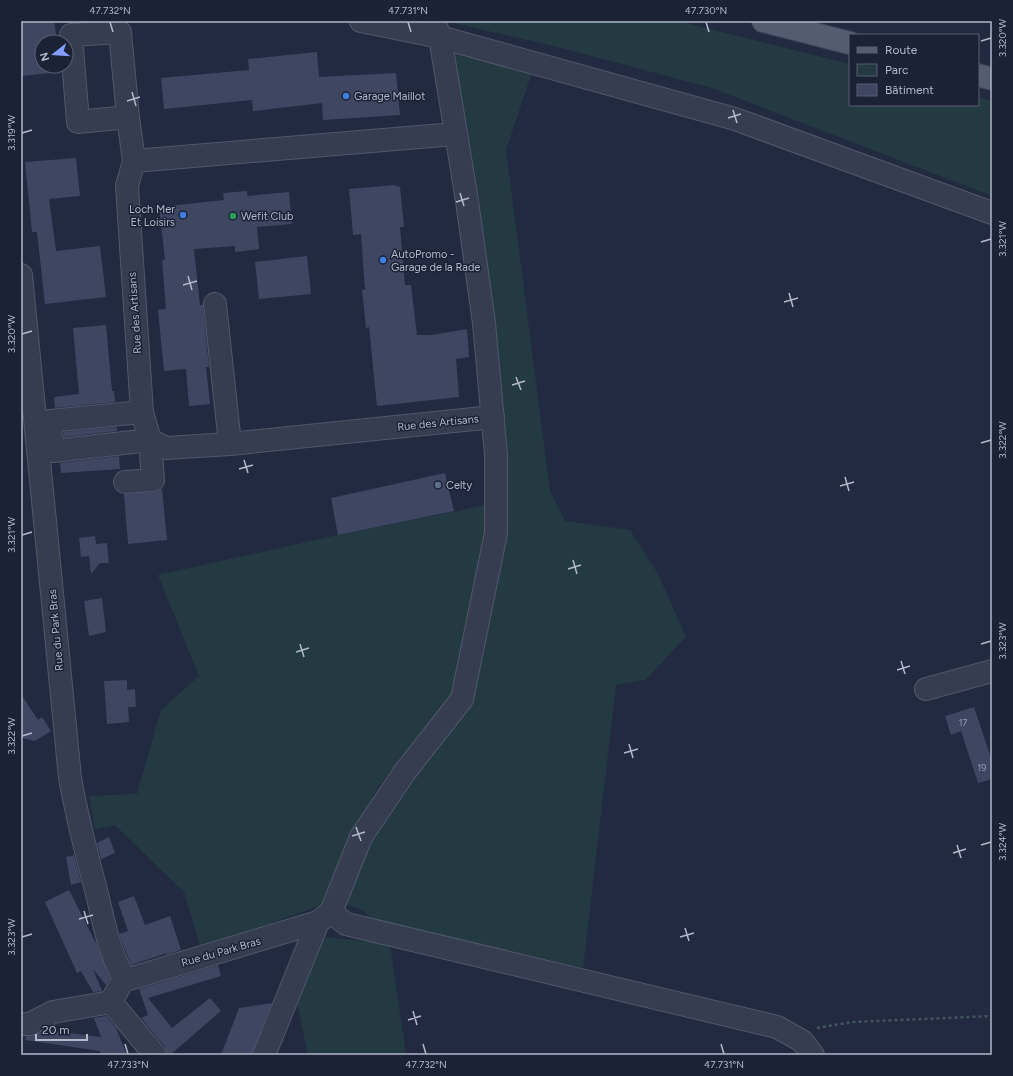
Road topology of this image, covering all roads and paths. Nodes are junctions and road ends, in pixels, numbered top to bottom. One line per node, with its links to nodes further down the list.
1 (361, 21): 3 (street)
2 (763, 21): 4 (main road)
3 (438, 26): 8 (street); 10 (street)
4 (849, 43)
5 (979, 75): 6 (main road)
6 (992, 79)
7 (128, 117): 9 (street)
8 (455, 134): 9 (street); 14 (street)
9 (134, 161): 13 (street, Rue des Artisans)
10 (992, 213)
11 (21, 275): 21 (street, Rue du Park Bras)
12 (216, 304): 16 (street)
13 (142, 412): 15 (street, Rue des Artisans); 15 (street)
14 (493, 417): 16 (street, Rue des Artisans); 20 (street)
15 (150, 440): 16 (street, Rue des Artisans); 17 (street)
16 (230, 444)
17 (125, 482)
18 (992, 671): 19 (street)
19 (926, 689)
20 (324, 917): 21 (street, Rue du Park Bras); 25 (street); 27 (street)
21 (124, 978): 22 (street)
22 (111, 1002): 24 (street); 26 (street)
23 (992, 1016): 25 (path)
24 (21, 1024)
25 (808, 1048)
26 (155, 1055)
27 (264, 1055)

